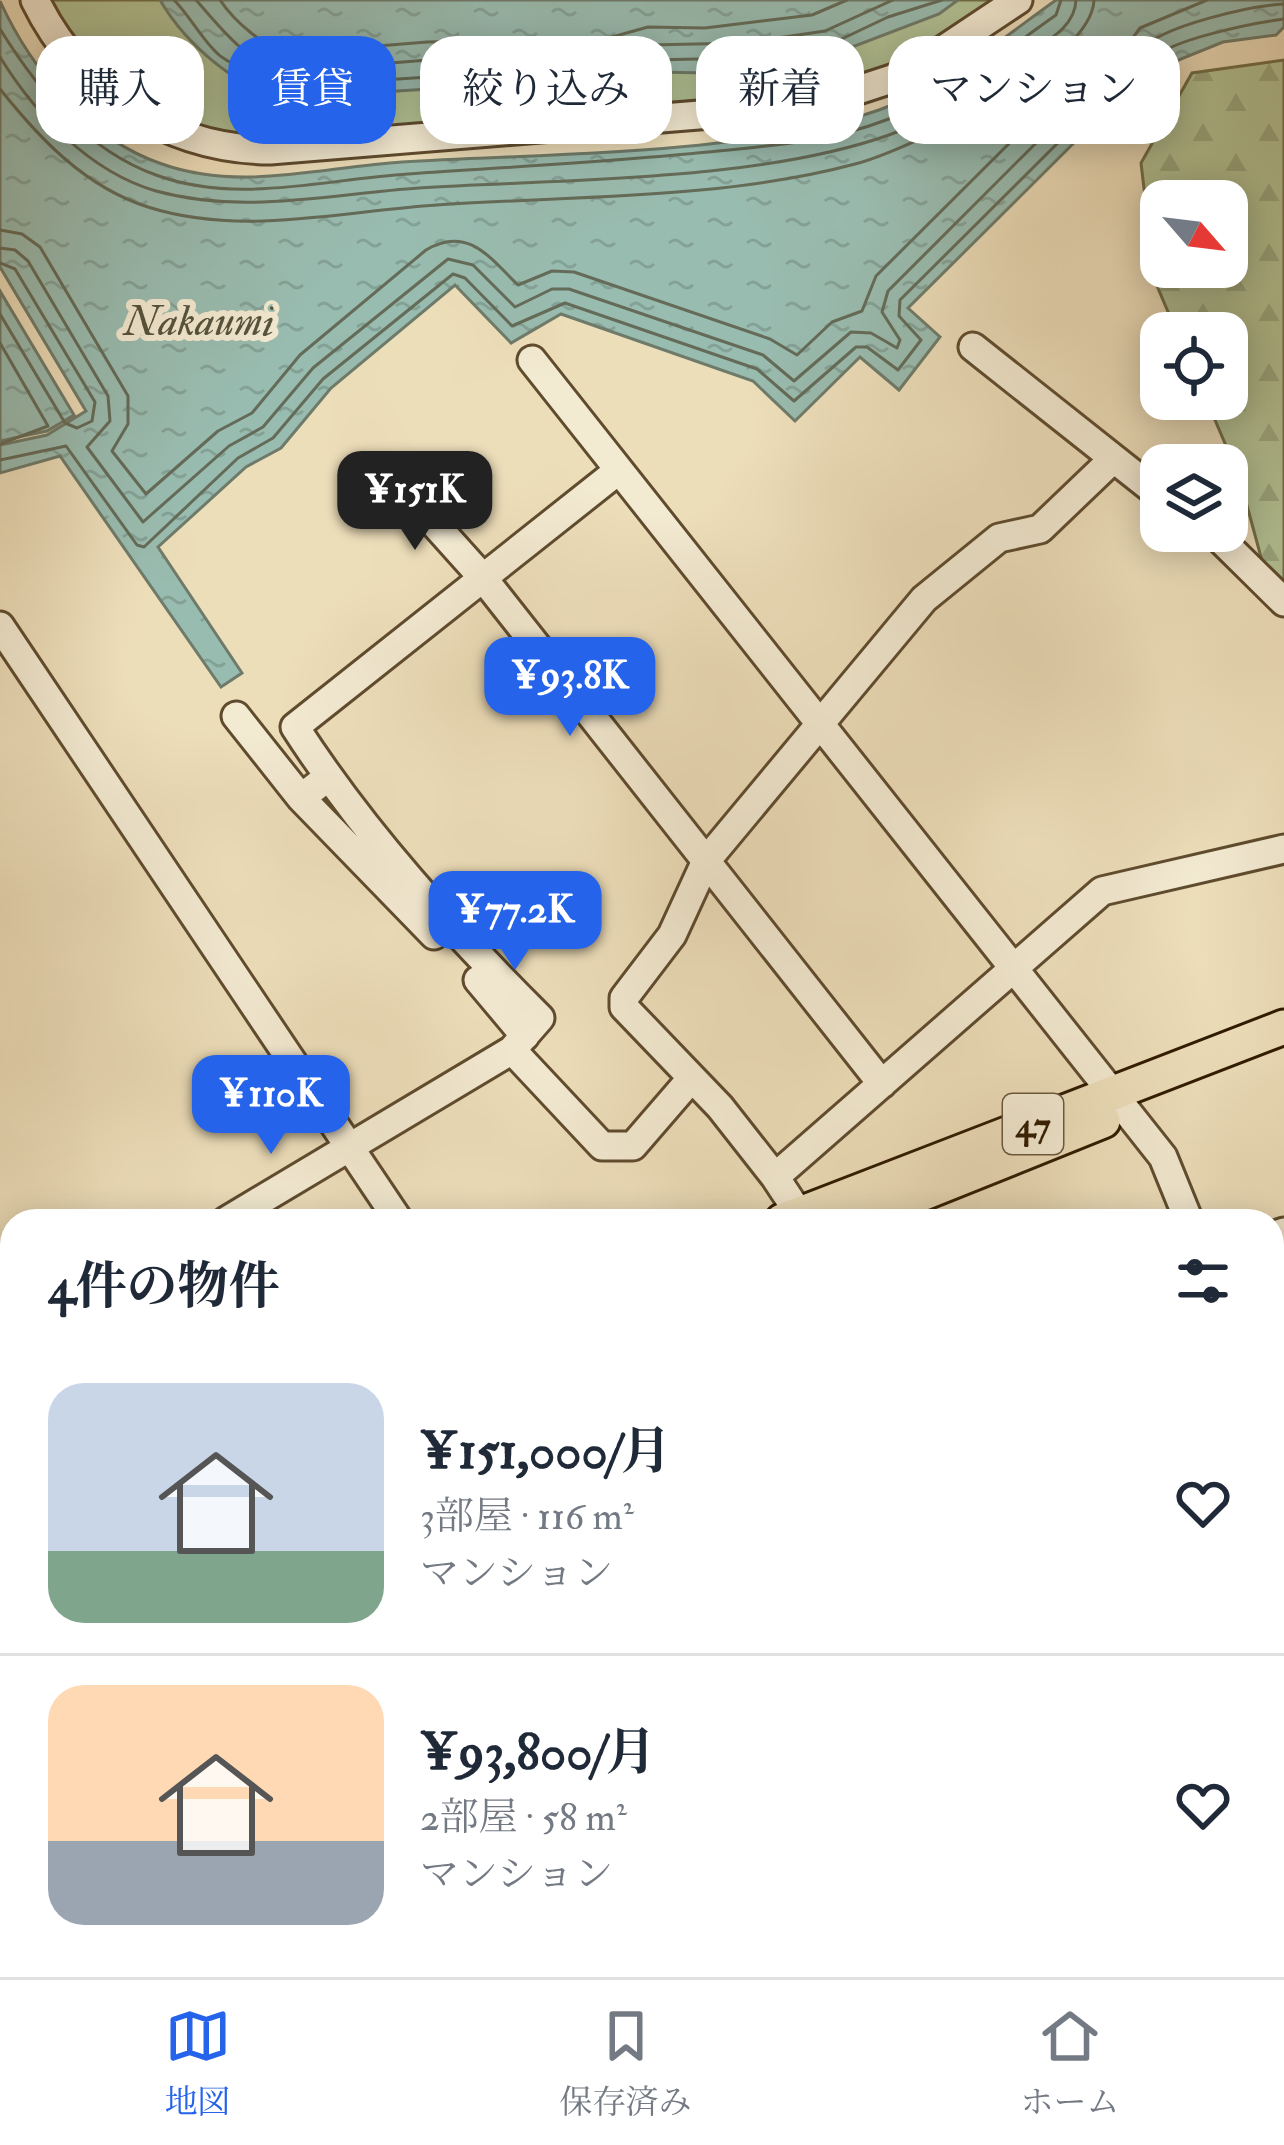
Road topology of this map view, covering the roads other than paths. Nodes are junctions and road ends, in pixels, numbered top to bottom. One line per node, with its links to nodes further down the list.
1 (35, 0): 2 (street)
2 (1018, 0)
3 (974, 347): 5 (street)
4 (532, 360): 6 (street)
5 (1111, 461): 8 (street); 14 (street)
6 (619, 470): 10 (street); 14 (street)
7 (396, 481): 10 (street)
8 (1140, 481)
9 (1233, 552): 11 (street)
10 (483, 578): 15 (street); 18 (street)
11 (1284, 602)
12 (0, 626): 27 (street)
13 (236, 716): 16 (street)
14 (823, 722): 18 (street); 20 (street)
15 (328, 777): 16 (street); 19 (street)
16 (301, 798): 19 (street)
17 (1284, 849): 20 (street)
18 (706, 861): 24 (street); 25 (street)
19 (440, 930): 22 (street)
20 (1015, 970): 25 (street); 26 (street)
21 (1284, 1027): 26 (main road, 47)
22 (518, 1043): 24 (street); 27 (street)
23 (1284, 1050): 26 (main road, 47)
24 (690, 1080): 28 (street)
25 (882, 1084): 28 (street)
26 (1119, 1104): 32 (main road, 47); 33 (main road, 47); 34 (street)
27 (349, 1148): 29 (street); 30 (street)
28 (776, 1177): 31 (street)
29 (246, 1209)
30 (391, 1209)
31 (792, 1209)
32 (822, 1209)
33 (881, 1209)
34 (1184, 1209)

